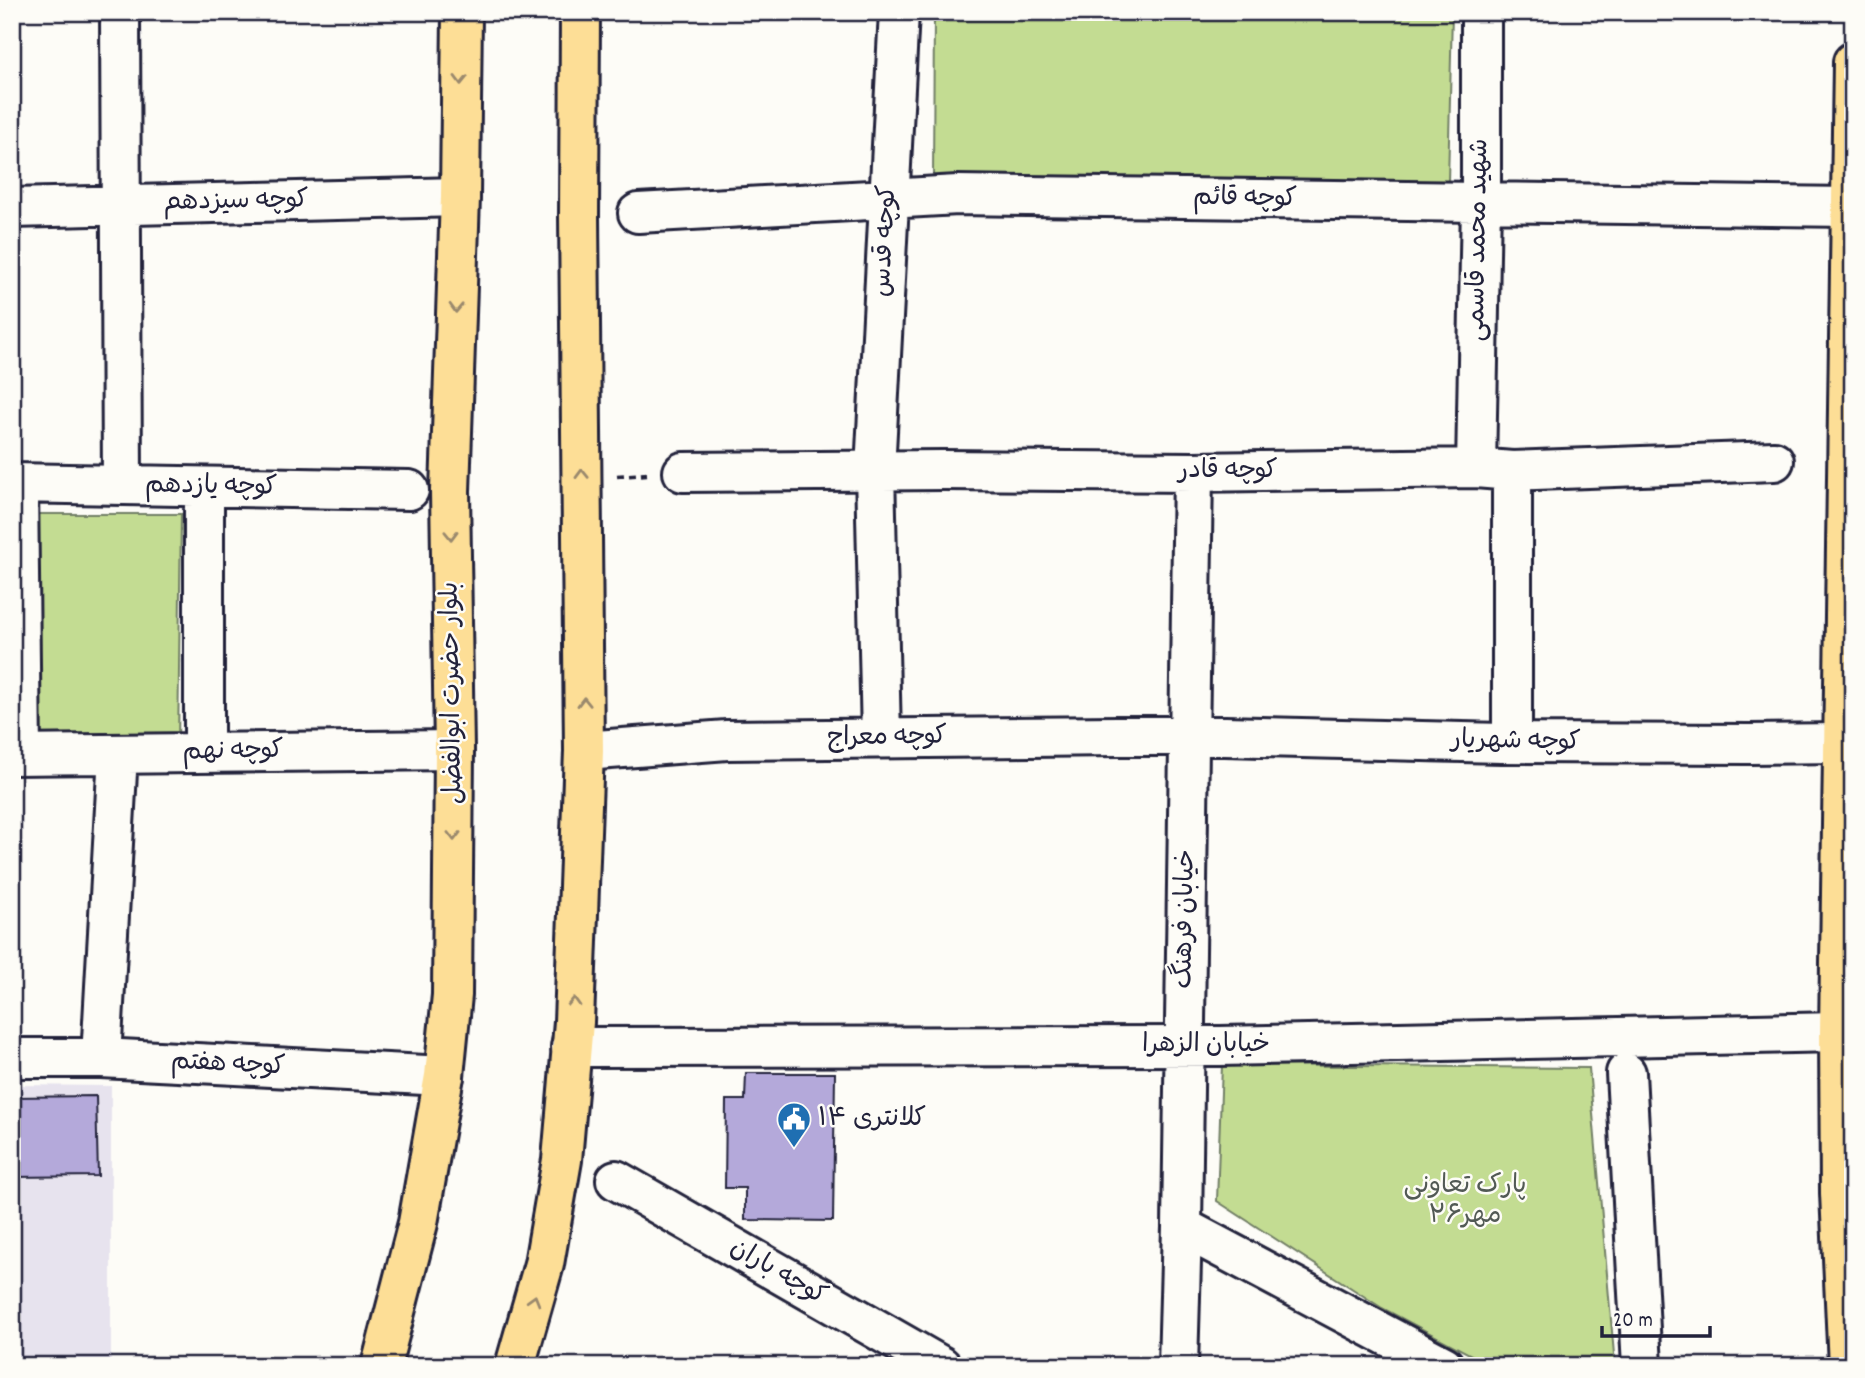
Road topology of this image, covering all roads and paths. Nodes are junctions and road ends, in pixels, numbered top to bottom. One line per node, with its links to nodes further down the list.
1 (120, 12): 10 (street)
2 (462, 12): 7 (main road, بلوار حضرت ابوالفضل, one-way to 7)
3 (580, 12): 19 (main road, one-way to 3)
4 (898, 12): 8 (street, کوچه قدس)
5 (1481, 12): 9 (street, شهید محمد قاسمی)
6 (1853, 62): 11 (main road)
7 (460, 197): 10 (street, کوچه سیزدهم); 28 (main road, بلوار حضرت ابوالفضل, one-way to 28)
8 (888, 199): 9 (street, کوچه قائم); 13 (street, کوچه قائم); 15 (street, کوچه قدس)
9 (1481, 202): 11 (street, کوچه قائم); 16 (street, شهید محمد قاسمی)
10 (121, 205): 12 (street, کوچه سیزدهم); 21 (street)
11 (1852, 207): 27 (main road)
12 (12, 208)
13 (638, 213)
14 (1774, 461): 16 (street, کوچه قادر)
15 (875, 470): 17 (street, کوچه قادر); 18 (street, کوچه قادر); 25 (street, کوچه قدس)
16 (1494, 470): 18 (street, کوچه قادر); 26 (street, شهید محمد قاسمی)
17 (682, 472): 19 (path)
18 (1193, 472): 24 (street, خیابان فرهنگ)
19 (582, 478): 29 (main road, one-way to 19)
20 (15, 483): 21 (street, کوچه یازدهم); 32 (street)
21 (122, 485): 22 (street, کوچه یازدهم)
22 (204, 487): 23 (street, کوچه یازدهم); 30 (street)
23 (410, 490)
24 (1189, 736): 25 (street, کوچه معراج); 26 (street, کوچه شهریار); 34 (street, خیابان فرهنگ)
25 (881, 738): 29 (street, کوچه معراج)
26 (1512, 743): 27 (street, کوچه شهریار)
27 (1843, 743): 33 (main road)
28 (454, 750): 30 (street, کوچه نهم); 39 (main road, بلوار حضرت ابوالفضل, one-way to 39)
29 (584, 751): 35 (main road, one-way to 29)
30 (204, 752): 31 (street, کوچه نهم)
31 (118, 754): 32 (street, کوچه نهم); 37 (street)
32 (17, 755)
33 (1846, 1032): 34 (street, خیابان الزهرا); 48 (main road)
34 (1184, 1046): 35 (street, خیابان الزهرا); 41 (street, خیابان فرهنگ)
35 (571, 1047): 43 (main road, one-way to 35)
36 (12, 1058): 37 (street, کوچه هفتم)
37 (101, 1058): 39 (street, کوچه هفتم)
38 (1626, 1073): 47 (street)
39 (444, 1076): 42 (main road, بلوار حضرت ابوالفضل)
40 (616, 1180): 44 (street, کوچه باران)
41 (1182, 1227): 45 (street, خیابان فرهنگ); 46 (street)
42 (381, 1366)
43 (515, 1366)
44 (940, 1366)
45 (1178, 1366)
46 (1444, 1366)
47 (1642, 1366)
48 (1848, 1366)

